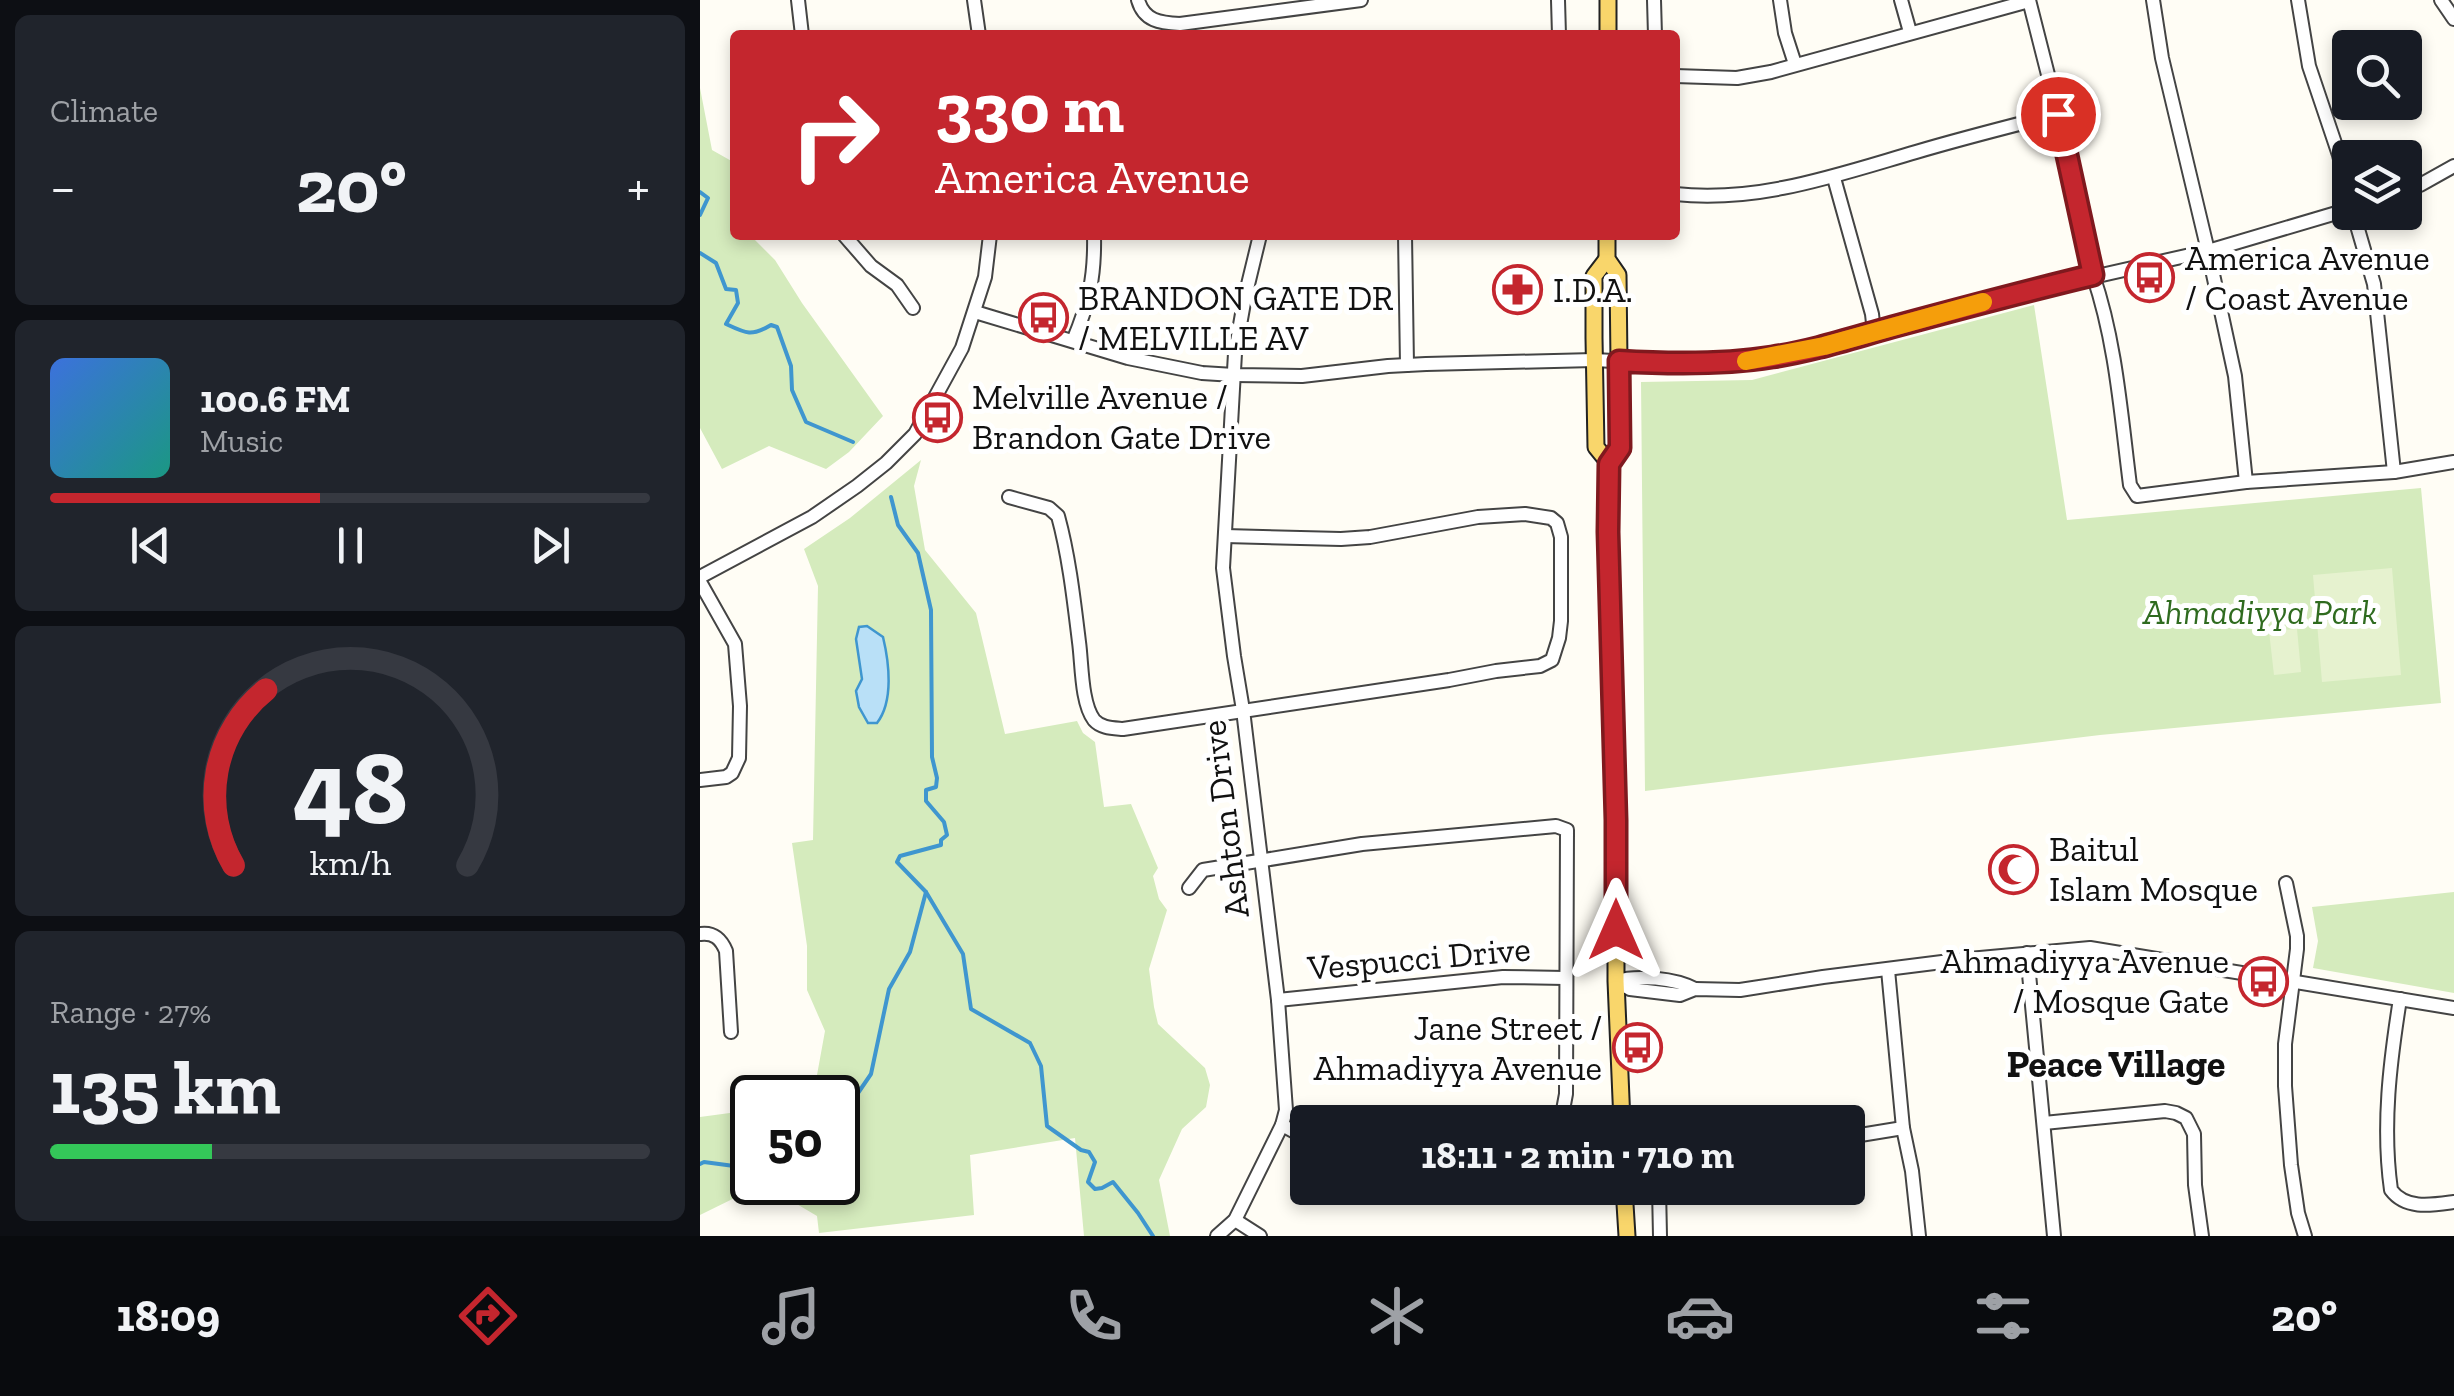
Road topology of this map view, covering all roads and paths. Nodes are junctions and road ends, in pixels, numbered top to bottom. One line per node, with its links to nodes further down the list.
1 (798, 0): 15 (street)
2 (974, 0): 16 (street)
3 (1138, 0): 4 (street)
4 (1361, 0)
5 (1558, 0): 17 (street)
6 (1608, 0): 18 (main road)
7 (1654, 0): 19 (street)
8 (1780, 0): 21 (street)
9 (1901, 0): 20 (street)
10 (2029, 0): 20 (street); 23 (street)
11 (2153, 0): 37 (street)
12 (2298, 0): 24 (street)
13 (2441, 0): 14 (street)
14 (2454, 19)
15 (801, 30)
16 (978, 30)
17 (1558, 30)
18 (1608, 30)
19 (1655, 30)
20 (1910, 32): 21 (street)
21 (1795, 64): 22 (street)
22 (1680, 76)
23 (2058, 114): 26 (street); 39 (street)
24 (2333, 140)
25 (2454, 166): 27 (street)
26 (1834, 178): 28 (street); 42 (street)
27 (2422, 184)
28 (1680, 195)
29 (2332, 216): 37 (street)
30 (2358, 230): 50 (street)
31 (848, 240): 40 (street)
32 (989, 240): 41 (street)
33 (1094, 240): 43 (street)
34 (1259, 240): 47 (street, Ashton Drive)
35 (1405, 240): 46 (street)
36 (1606, 240): 38 (main road)
37 (2208, 250): 39 (street); 51 (street)
38 (1607, 259): 44 (main road); 45 (main road)
39 (2093, 275): 42 (street); 51 (street)
40 (913, 308)
41 (975, 312): 43 (street); 54 (street)
42 (1874, 332): 45 (street)
43 (1073, 341): 47 (street)
44 (1594, 360): 45 (street); 46 (street); 49 (main road)
45 (1619, 361): 49 (main road)
46 (1407, 366): 47 (street)
47 (1234, 375): 53 (street, Ashton Drive)
48 (2454, 462): 50 (street)
49 (1609, 464): 64 (main road)
50 (2394, 472): 51 (street)
51 (2246, 482)
52 (1009, 498): 55 (street)
53 (1225, 536): 55 (street, Ashton Drive); 55 (street)
54 (700, 580): 56 (street)
55 (1243, 710): 57 (street, Ashton Drive)
56 (700, 780)
57 (1260, 861): 59 (street); 63 (street); 67 (street, Ashton Drive)
58 (2286, 883): 65 (street)
59 (1189, 888)
60 (700, 934): 69 (street)
61 (2027, 953): 62 (street); 65 (street); 72 (street)
62 (1888, 970): 64 (street); 74 (street)
63 (1566, 978): 67 (street, Vespucci Drive); 70 (street)
64 (1616, 981): 71 (main road)
65 (2293, 981): 66 (street); 88 (street)
66 (2400, 999): 68 (street); 77 (street)
67 (1278, 1000): 73 (street, Ashton Drive)
68 (2454, 1008)
69 (731, 1032)
70 (1564, 1105)
71 (1621, 1105)
72 (2044, 1123): 86 (street); 87 (street)
73 (1282, 1124): 75 (street); 80 (street, Ashton Drive)
74 (1904, 1128): 76 (street); 85 (street)
75 (1290, 1129)
76 (1865, 1134)
77 (2454, 1202)
78 (1625, 1205): 83 (main road)
79 (1659, 1205): 84 (street)
80 (1235, 1220): 81 (street, Ashton Drive); 82 (street)
81 (1216, 1236)
82 (1260, 1236)
83 (1626, 1236)
84 (1660, 1236)
85 (1918, 1236)
86 (2054, 1236)
87 (2202, 1236)
88 (2305, 1236)

